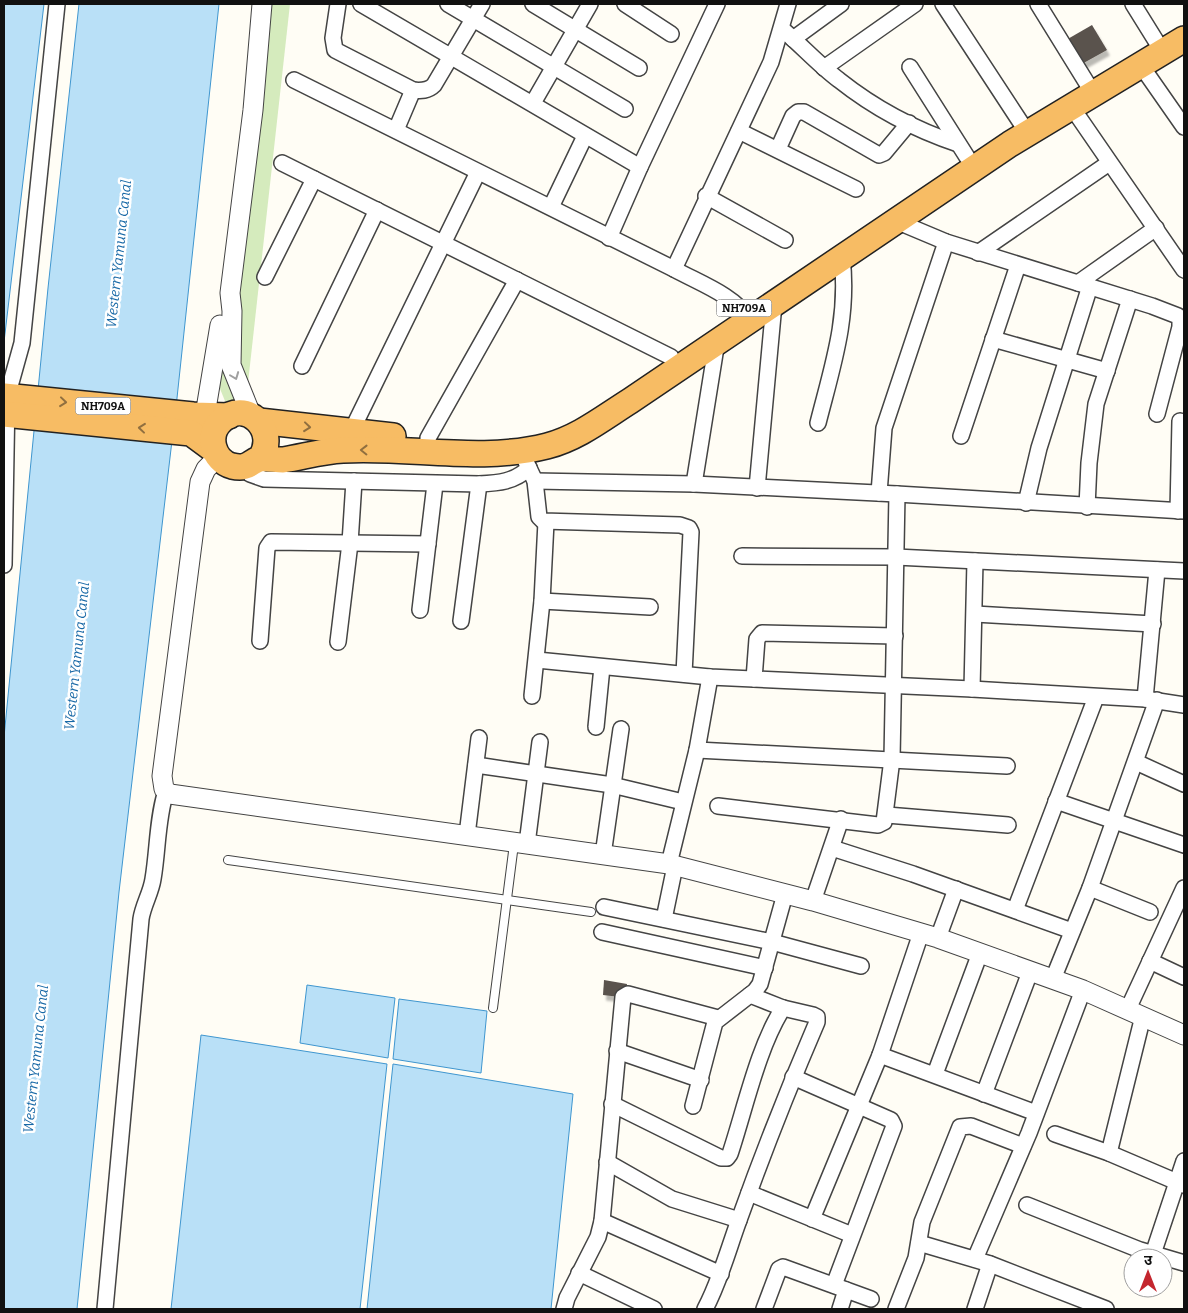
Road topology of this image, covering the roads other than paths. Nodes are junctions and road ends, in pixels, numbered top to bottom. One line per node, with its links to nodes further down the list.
1 (58, 4): 77 (street)
2 (262, 4): 67 (street)
3 (338, 4): 32 (street)
4 (361, 4): 24 (street)
5 (448, 4): 17 (street)
6 (482, 4): 17 (street)
7 (533, 4): 19 (street)
8 (590, 4): 19 (street)
9 (625, 4): 20 (street)
10 (717, 4): 46 (street)
11 (788, 4): 21 (street)
12 (841, 4): 21 (street)
13 (915, 4): 29 (street)
14 (943, 4): 36 (street)
15 (1038, 4): 31 (street)
16 (1133, 4): 23 (street)
17 (473, 18): 24 (street); 26 (street)
18 (1184, 24): 23 (highway, NH709A)
19 (576, 28): 26 (street); 28 (street)
20 (671, 34)
21 (787, 34): 29 (street); 40 (street)
22 (1184, 39): 25 (highway, NH709A)
23 (1156, 41): 31 (highway, NH709A)
24 (452, 56): 32 (street); 33 (street)
25 (1140, 64): 31 (highway, NH709A); 38 (street)
26 (555, 66): 33 (street); 35 (street)
27 (910, 67): 43 (street)
28 (639, 68)
29 (824, 68): 37 (street)
30 (294, 80): 39 (street)
31 (1090, 87): 34 (highway, NH709A); 36 (highway, NH709A)
32 (413, 90): 39 (street)
33 (533, 103): 41 (street)
34 (1070, 106): 45 (street); 53 (highway, NH709A)
35 (625, 109)
36 (1021, 123): 43 (highway, NH709A)
37 (909, 124): 42 (street); 43 (street)
38 (1184, 127)
39 (396, 130): 47 (street)
40 (739, 131): 42 (street); 50 (street)
41 (585, 136): 46 (street); 51 (street)
42 (778, 149): 49 (street)
43 (962, 151): 70 (highway, NH709A)
44 (282, 163): 48 (street)
45 (1109, 163): 54 (street); 59 (street)
46 (640, 166): 55 (street)
47 (478, 172): 51 (street); 57 (street)
48 (314, 179): 52 (street); 64 (street)
49 (856, 189)
50 (706, 196): 56 (street); 62 (street)
51 (551, 207): 55 (street)
52 (378, 210): 57 (street); 75 (street)
53 (896, 221): 58 (street); 60 (highway, NH709A)
54 (1156, 228): 63 (street); 66 (street)
55 (609, 238): 62 (street)
56 (785, 240)
57 (444, 242): 65 (street); 82 (street)
58 (946, 242): 59 (street); 93 (street)
59 (978, 253): 61 (street)
60 (842, 257): 69 (highway, NH709A); 81 (street)
61 (1018, 265): 66 (street); 71 (street)
62 (674, 269): 70 (street)
63 (1184, 270)
64 (265, 278)
65 (517, 280): 73 (street); 84 (street)
66 (1084, 285): 68 (street); 74 (street)
67 (230, 293): 79 (street, one-way to 79); 79 (street)
68 (1130, 299): 76 (street); 78 (street)
69 (774, 304): 70 (highway, NH709A); 92 (street)
70 (746, 314): 72 (highway, NH709A); 73 (highway, NH709A)
71 (993, 339): 74 (street); 83 (street)
72 (717, 341): 87 (highway, NH709A); 91 (street)
73 (671, 357): 84 (highway, NH709A)
74 (1068, 360): 76 (street); 95 (street)
75 (302, 366)
76 (1106, 371): 96 (street)
77 (8, 405): 79 (highway, NH709A); 104 (street)
78 (1157, 414)
79 (222, 419): 82 (highway, NH709A, one-way to 82); 85 (highway, NH709A); 85 (highway); 86 (highway)
80 (1180, 421): 97 (street)
81 (818, 423)
82 (351, 432): 84 (highway, NH709A)
83 (961, 436)
84 (428, 438)
85 (216, 453): 86 (highway, NH709A); 139 (street)
86 (253, 463): 87 (highway, NH709A, one-way to 86); 88 (street)
87 (528, 466): 90 (street); 91 (street); 98 (street)
88 (354, 481): 89 (street); 99 (street)
89 (435, 484): 90 (street); 100 (street)
90 (479, 484): 111 (street)
91 (694, 484): 92 (street)
92 (757, 488): 93 (street)
93 (879, 493): 94 (street)
94 (897, 494): 95 (street); 102 (street)
95 (1026, 503): 96 (street)
96 (1087, 506): 97 (street)
97 (1181, 511)
98 (546, 522): 107 (street); 118 (street)
99 (350, 543): 100 (street); 114 (street); 115 (street)
100 (428, 544): 109 (street)
101 (742, 556): 102 (street)
102 (896, 557): 103 (street); 113 (street)
103 (975, 561): 105 (street); 110 (street)
104 (4, 564)
105 (1157, 570): 106 (street); 112 (street)
106 (1184, 571)
107 (542, 602): 108 (street); 116 (street)
108 (650, 607)
109 (420, 610)
110 (975, 614): 112 (street); 122 (street)
111 (461, 620)
112 (1153, 624): 125 (street)
113 (895, 636): 120 (street); 121 (street)
114 (260, 641)
115 (338, 642)
116 (537, 660): 117 (street); 123 (street)
117 (602, 667): 118 (street); 127 (street)
118 (684, 674): 119 (street)
119 (710, 677): 120 (street); 131 (street)
120 (754, 679): 121 (street)
121 (894, 685): 122 (street); 132 (street)
122 (972, 689): 124 (street)
123 (532, 696)
124 (1096, 697): 125 (street); 140 (street)
125 (1151, 700): 126 (street); 133 (street)
126 (1184, 705)
127 (596, 727)
128 (622, 729): 138 (street)
129 (479, 738): 134 (street)
130 (540, 742): 136 (street)
131 (697, 750): 132 (street); 141 (street)
132 (892, 758): 135 (street); 143 (street)
133 (1136, 762): 137 (street); 145 (street)
134 (476, 765): 136 (street); 147 (street)
135 (1007, 766)
136 (535, 774): 138 (street); 148 (street)
137 (1184, 784)
138 (612, 785): 141 (street); 151 (street)
139 (166, 791): 147 (street); 213 (street)
140 (1056, 801): 145 (street); 161 (street)
141 (683, 802): 153 (street)
142 (718, 806): 144 (street)
143 (887, 815): 144 (street); 146 (street)
144 (841, 819): 150 (street)
145 (1115, 820): 149 (street); 154 (street)
146 (1008, 825)
147 (467, 835): 148 (street)
148 (521, 843): 151 (street); 158 (lane)
149 (1184, 846)
150 (832, 848): 156 (street); 159 (street)
151 (603, 855): 153 (street)
152 (228, 860): 158 (lane)
153 (672, 865): 157 (street); 163 (street)
154 (1090, 888): 162 (street); 164 (street)
155 (1184, 888): 169 (street)
156 (956, 889): 161 (street); 166 (street)
157 (786, 894): 159 (street); 167 (street)
158 (507, 900): 160 (lane); 177 (lane)
159 (813, 901): 166 (street)
160 (597, 909): 163 (street)
161 (1015, 910): 164 (street)
162 (1150, 912)
163 (664, 919): 167 (street)
164 (1072, 931): 174 (street)
165 (602, 932): 171 (street)
166 (929, 935): 168 (street); 183 (street)
167 (772, 942): 170 (street); 171 (street)
168 (980, 953): 172 (street); 184 (street)
169 (1150, 961): 173 (street); 179 (street)
170 (861, 966)
171 (765, 968): 176 (street)
172 (1030, 972): 174 (street); 187 (street)
173 (1184, 977)
174 (1053, 979): 175 (street)
175 (1083, 990): 179 (street); 191 (street)
176 (750, 995): 178 (street); 180 (street)
177 (493, 1008)
178 (783, 1008): 185 (street); 188 (street)
179 (1136, 1013): 181 (street); 194 (street)
180 (718, 1018): 182 (street); 186 (street)
181 (1184, 1035)
182 (617, 1051): 186 (street); 188 (street)
183 (880, 1055): 184 (street); 189 (street)
184 (935, 1074): 187 (street)
185 (793, 1077): 189 (street); 198 (street)
186 (701, 1080): 190 (street)
187 (984, 1094): 191 (street)
188 (612, 1104): 195 (street)
189 (858, 1105): 200 (street); 203 (street)
190 (692, 1106)
191 (1036, 1113): 193 (street)
192 (1055, 1134): 194 (street)
193 (1023, 1146): 204 (street); 207 (street)
194 (1109, 1153): 197 (street)
195 (607, 1162): 201 (street); 202 (street)
196 (1184, 1162): 197 (street)
197 (1182, 1184): 206 (street)
198 (750, 1193): 200 (street); 201 (street)
199 (1027, 1205): 205 (street)
200 (812, 1219): 203 (street)
201 (739, 1220): 210 (street)
202 (602, 1221): 209 (street); 210 (street)
203 (852, 1236): 211 (street)
204 (919, 1243): 207 (street); 219 (street)
205 (1138, 1248)
206 (1155, 1248)
207 (975, 1259): 208 (street)
208 (990, 1264): 220 (street); 221 (street)
209 (579, 1273): 214 (street); 215 (street)
210 (721, 1274): 216 (street)
211 (840, 1288): 212 (street); 217 (street); 218 (street)
212 (871, 1299)
213 (105, 1309)
214 (564, 1309)
215 (654, 1309)
216 (706, 1309)
217 (764, 1309)
218 (840, 1309)
219 (896, 1309)
220 (975, 1309)
221 (1106, 1309)

